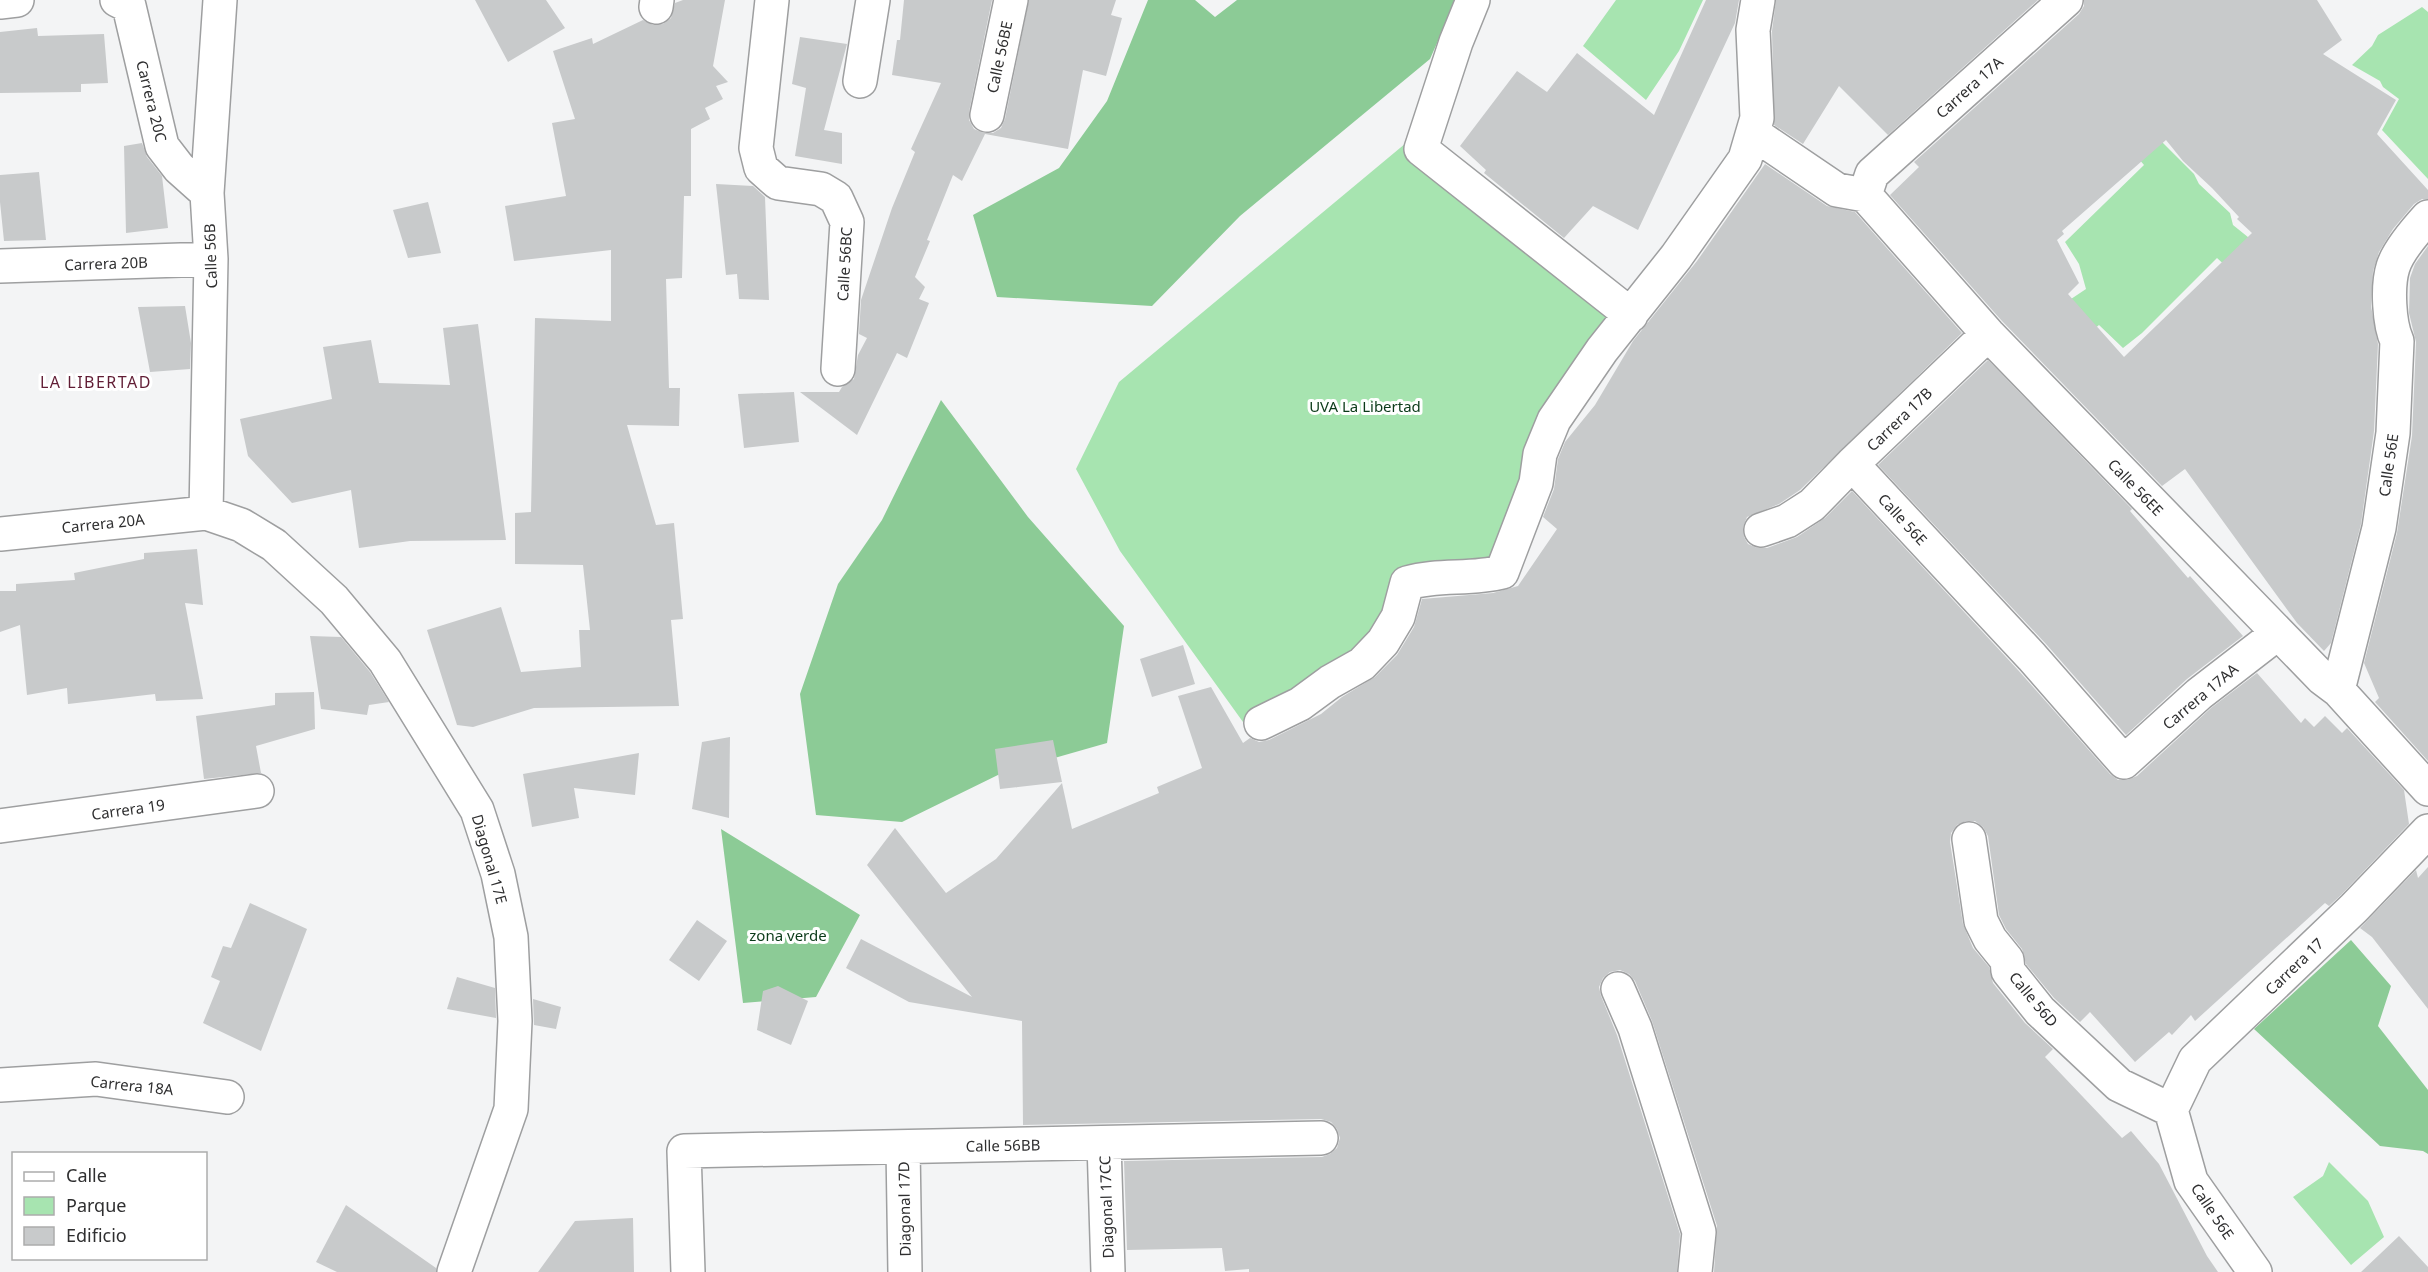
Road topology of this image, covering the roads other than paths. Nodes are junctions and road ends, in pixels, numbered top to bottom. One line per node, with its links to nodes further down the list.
1 (17, 0): 10 (street)
2 (117, 0): 15 (street, Carrera 20C)
3 (220, 0): 15 (street, Calle 56B)
4 (772, 0): 21 (street, Calle 56BC)
5 (873, 0): 11 (street)
6 (1011, 0): 12 (street, Calle 56BE)
7 (1473, 0): 19 (street)
8 (1758, 0): 13 (street)
9 (2066, 0): 14 (street, Carrera 17A)
10 (0, 2)
11 (860, 81)
12 (987, 115)
13 (1753, 133): 14 (street); 19 (street)
14 (1869, 185): 20 (street, Calle 56EE)
15 (207, 193): 17 (street, Calle 56B)
16 (2418, 229): 27 (street, Calle 56E)
17 (212, 259): 18 (street, Carrera 20B); 23 (street, Calle 56B)
18 (0, 266)
19 (1631, 315): 28 (street)
20 (1988, 334): 22 (street, Carrera 17B); 26 (street, Calle 56EE)
21 (838, 369)
22 (1852, 464): 24 (street, Carrera 17B); 29 (street, Calle 56E)
23 (206, 513): 25 (street, Carrera 20A); 42 (street, Diagonal 17E)
24 (1761, 530)
25 (0, 534)
26 (2278, 633): 27 (street, Calle 56EE); 29 (street, Carrera 17AA)
27 (2338, 690): 30 (street, Calle 56EE)
28 (1261, 723)
29 (2124, 762)
30 (2428, 789)
31 (257, 791): 32 (street, Carrera 19)
32 (0, 826)
33 (2428, 831): 38 (street, Carrera 17)
34 (1969, 839): 38 (street, Calle 56D)
35 (1618, 989): 46 (street)
36 (0, 1085): 37 (street, Carrera 18A)
37 (227, 1097)
38 (2171, 1110): 47 (street, Calle 56E)
39 (1321, 1138): 40 (street, Calle 56BB)
40 (1104, 1143): 41 (street, Calle 56BB); 45 (street, Diagonal 17CC)
41 (903, 1147): 43 (street, Calle 56BB); 44 (street, Diagonal 17D)
42 (454, 1272)
43 (688, 1272)
44 (905, 1272)
45 (1108, 1272)
46 (1695, 1272)
47 (2255, 1272)

